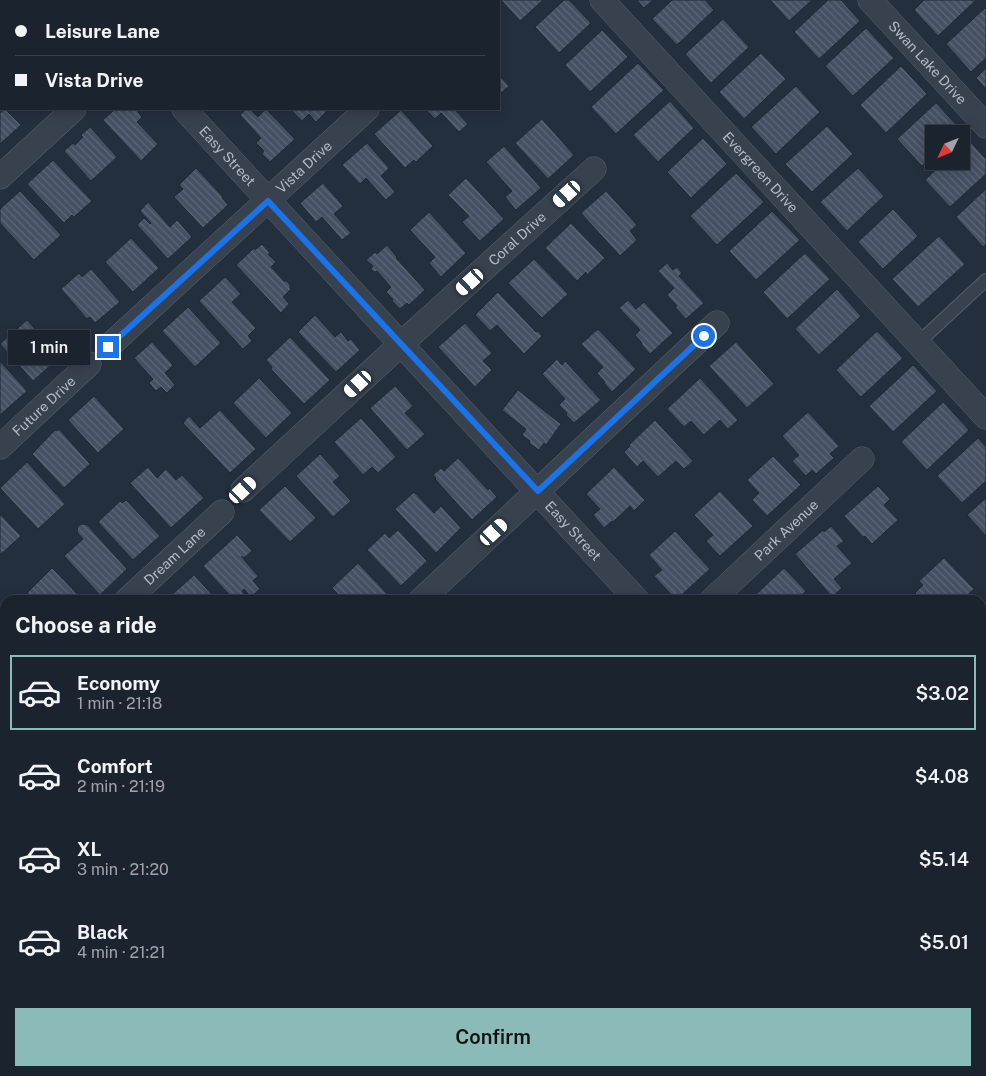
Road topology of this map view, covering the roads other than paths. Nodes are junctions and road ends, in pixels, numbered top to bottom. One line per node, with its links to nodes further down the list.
1 (602, 0): 12 (street, Evergreen Drive)
2 (870, 0): 6 (street, Swan Lake Drive)
3 (73, 110): 8 (street)
4 (185, 110): 9 (street, Easy Street)
5 (366, 110): 9 (street, Vista Drive)
6 (986, 126)
7 (594, 169): 13 (street, Coral Drive)
8 (0, 177)
9 (268, 201): 13 (street, Easy Street); 14 (street, Vista Drive)
10 (986, 280): 12 (lane)
11 (718, 323): 20 (street)
12 (918, 343): 16 (street, Evergreen Drive)
13 (401, 344): 19 (street, Coral Drive); 20 (street, Easy Street)
14 (108, 347)
15 (89, 364): 17 (street, Future Drive)
16 (986, 417)
17 (0, 447)
18 (862, 459): 25 (street, Park Avenue)
19 (243, 490)
20 (538, 491): 23 (street); 24 (street, Easy Street)
21 (222, 512): 22 (street, Dream Lane)
22 (132, 595)
23 (426, 595)
24 (632, 595)
25 (717, 595)

